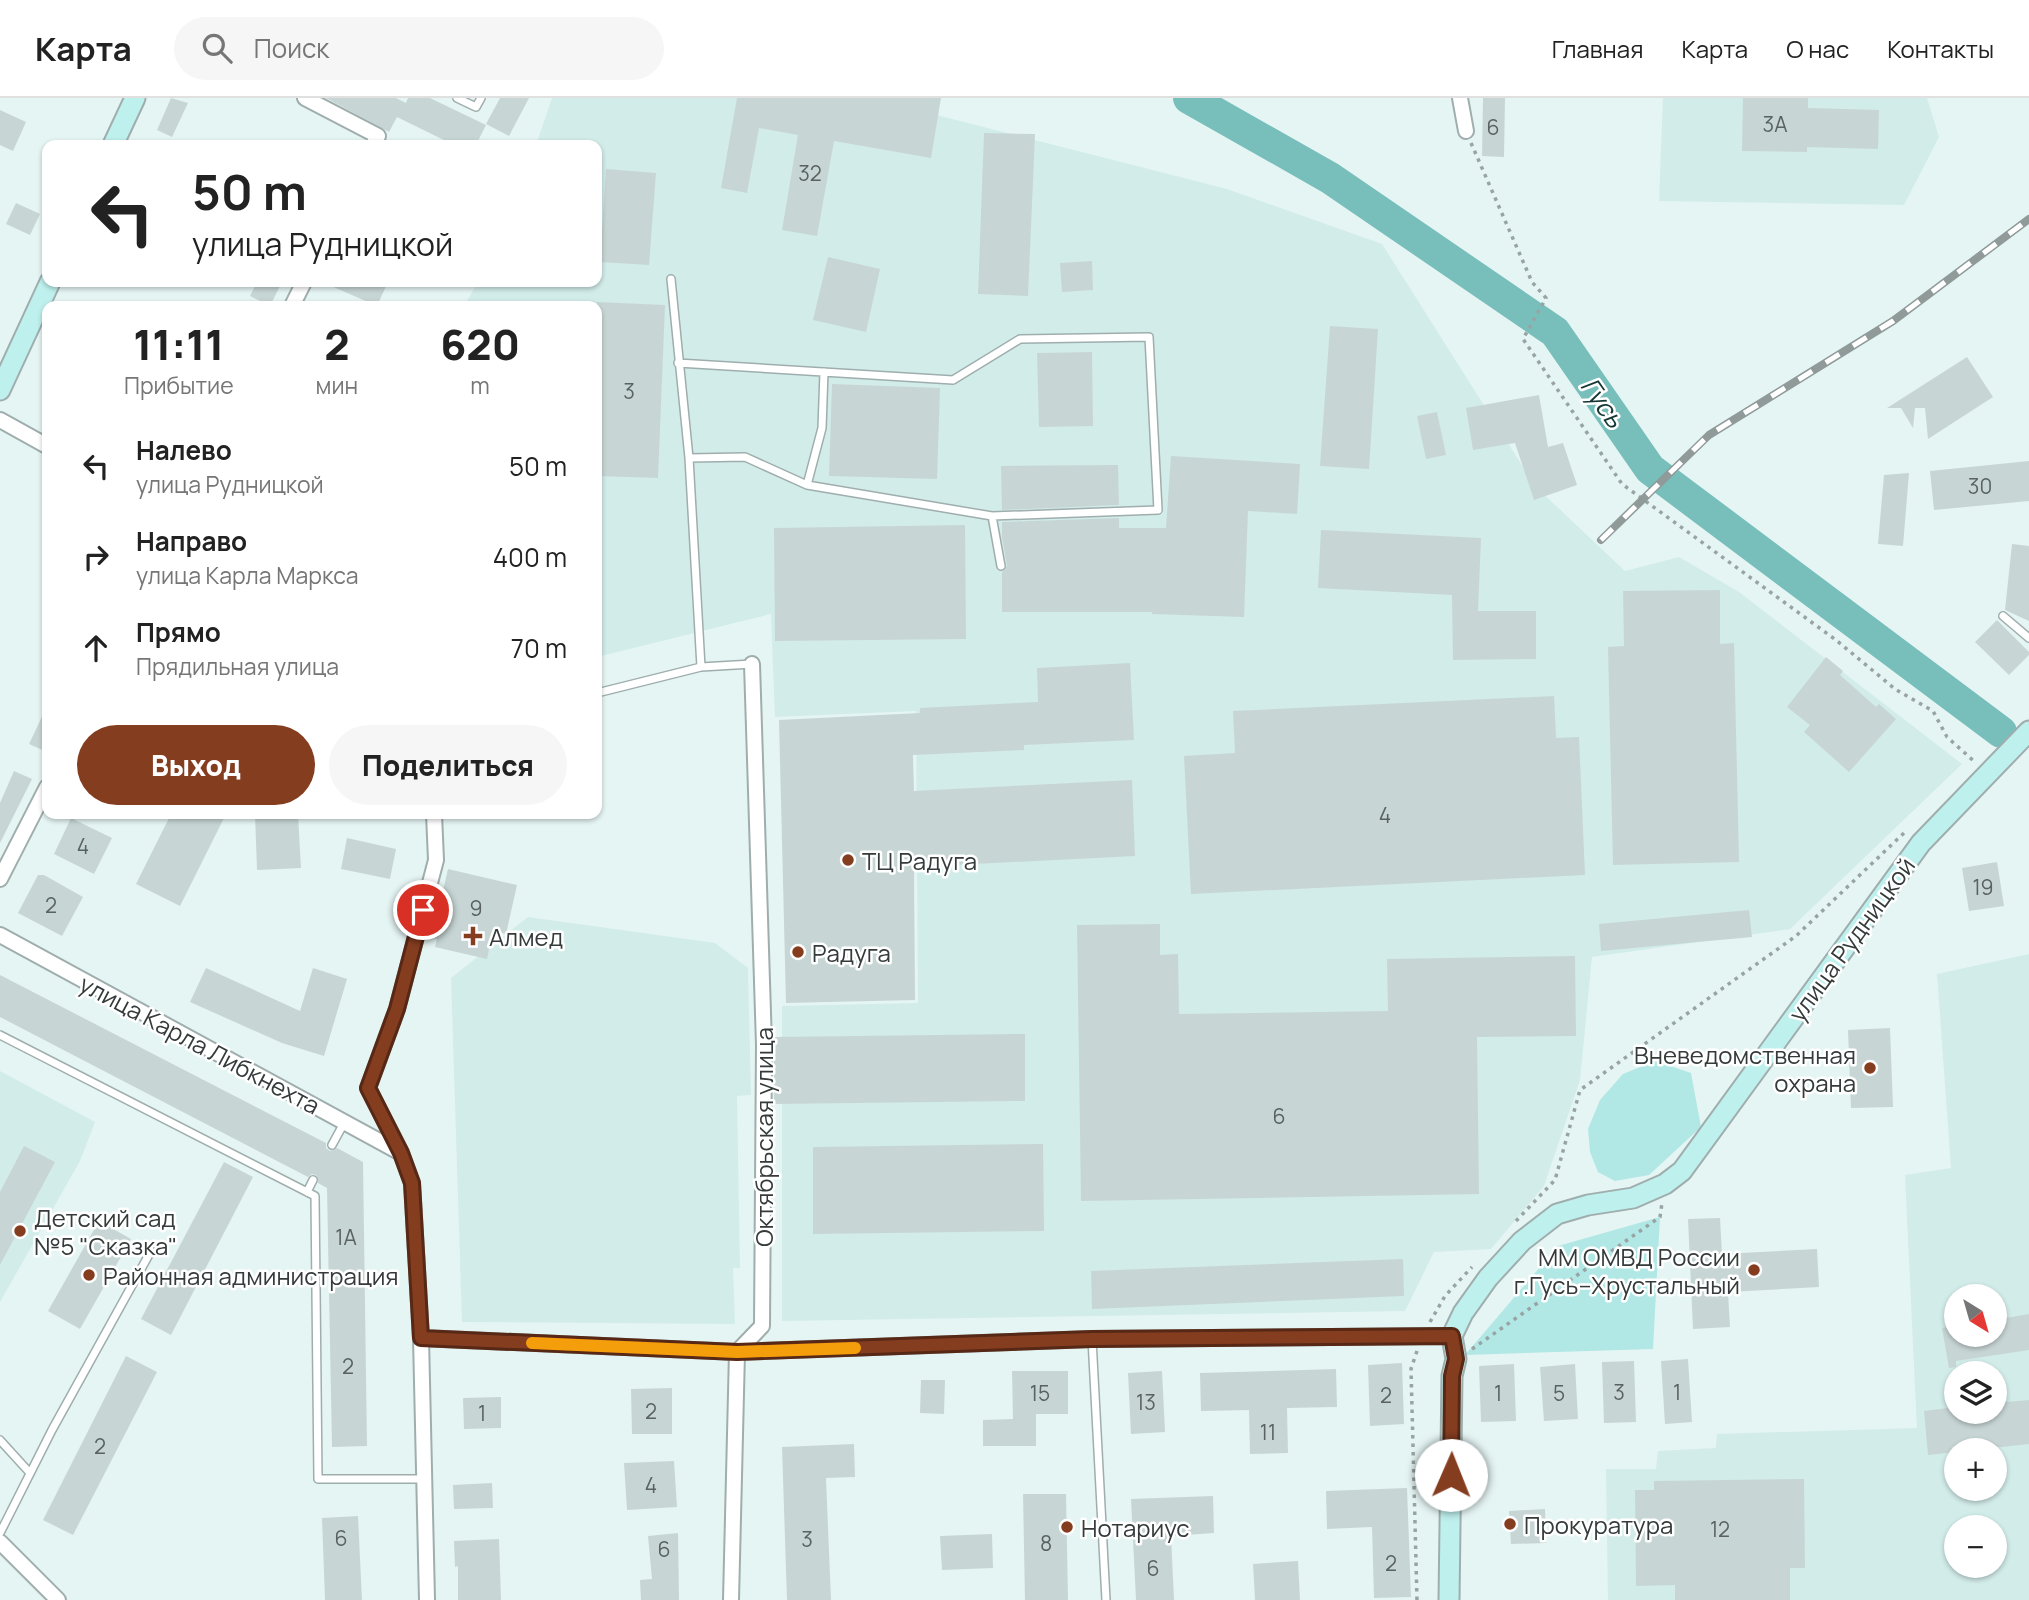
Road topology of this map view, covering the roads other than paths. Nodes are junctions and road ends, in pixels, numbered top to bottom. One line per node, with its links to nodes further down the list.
1 (135, 98): 7 (street)
2 (305, 98): 8 (street)
3 (457, 98): 4 (lane)
4 (481, 98)
5 (1460, 98): 6 (street)
6 (1466, 131)
7 (115, 140)
8 (376, 140)
9 (671, 279): 11 (lane)
10 (48, 287): 13 (street)
11 (678, 363): 12 (lane); 16 (lane)
12 (824, 372): 17 (lane); 18 (lane)
13 (0, 390)
14 (0, 420): 15 (street)
15 (42, 443)
16 (689, 458): 17 (lane); 23 (lane)
17 (807, 485): 18 (lane)
18 (992, 516): 19 (lane)
19 (1001, 566)
20 (2003, 616): 21 (lane)
21 (2029, 638)
22 (752, 664): 23 (lane); 40 (street, Октябрьская улица)
23 (701, 667): 24 (lane)
24 (602, 692)
25 (2029, 731): 37 (street, улица Рудницкой)
26 (42, 797): 28 (street)
27 (434, 819): 33 (street)
28 (0, 879)
29 (0, 935): 31 (street, улица Карла Либкнехта)
30 (0, 1035): 35 (lane)
31 (344, 1122): 32 (lane); 33 (street, улица Карла Либкнехта)
32 (332, 1145)
33 (401, 1153): 38 (street)
34 (313, 1180): 35 (lane)
35 (307, 1192): 43 (lane)
36 (151, 1251): 42 (lane)
37 (1452, 1336): 39 (street); 50 (street)
38 (421, 1338): 40 (street); 43 (street)
39 (1092, 1339): 40 (street); 49 (lane)
40 (737, 1352): 48 (street)
41 (0, 1440): 42 (lane)
42 (30, 1474): 44 (lane)
43 (424, 1479): 47 (street)
44 (0, 1533)
45 (0, 1542): 46 (street)
46 (58, 1600)
47 (427, 1600)
48 (731, 1600)
49 (1106, 1600)
50 (1450, 1600)

